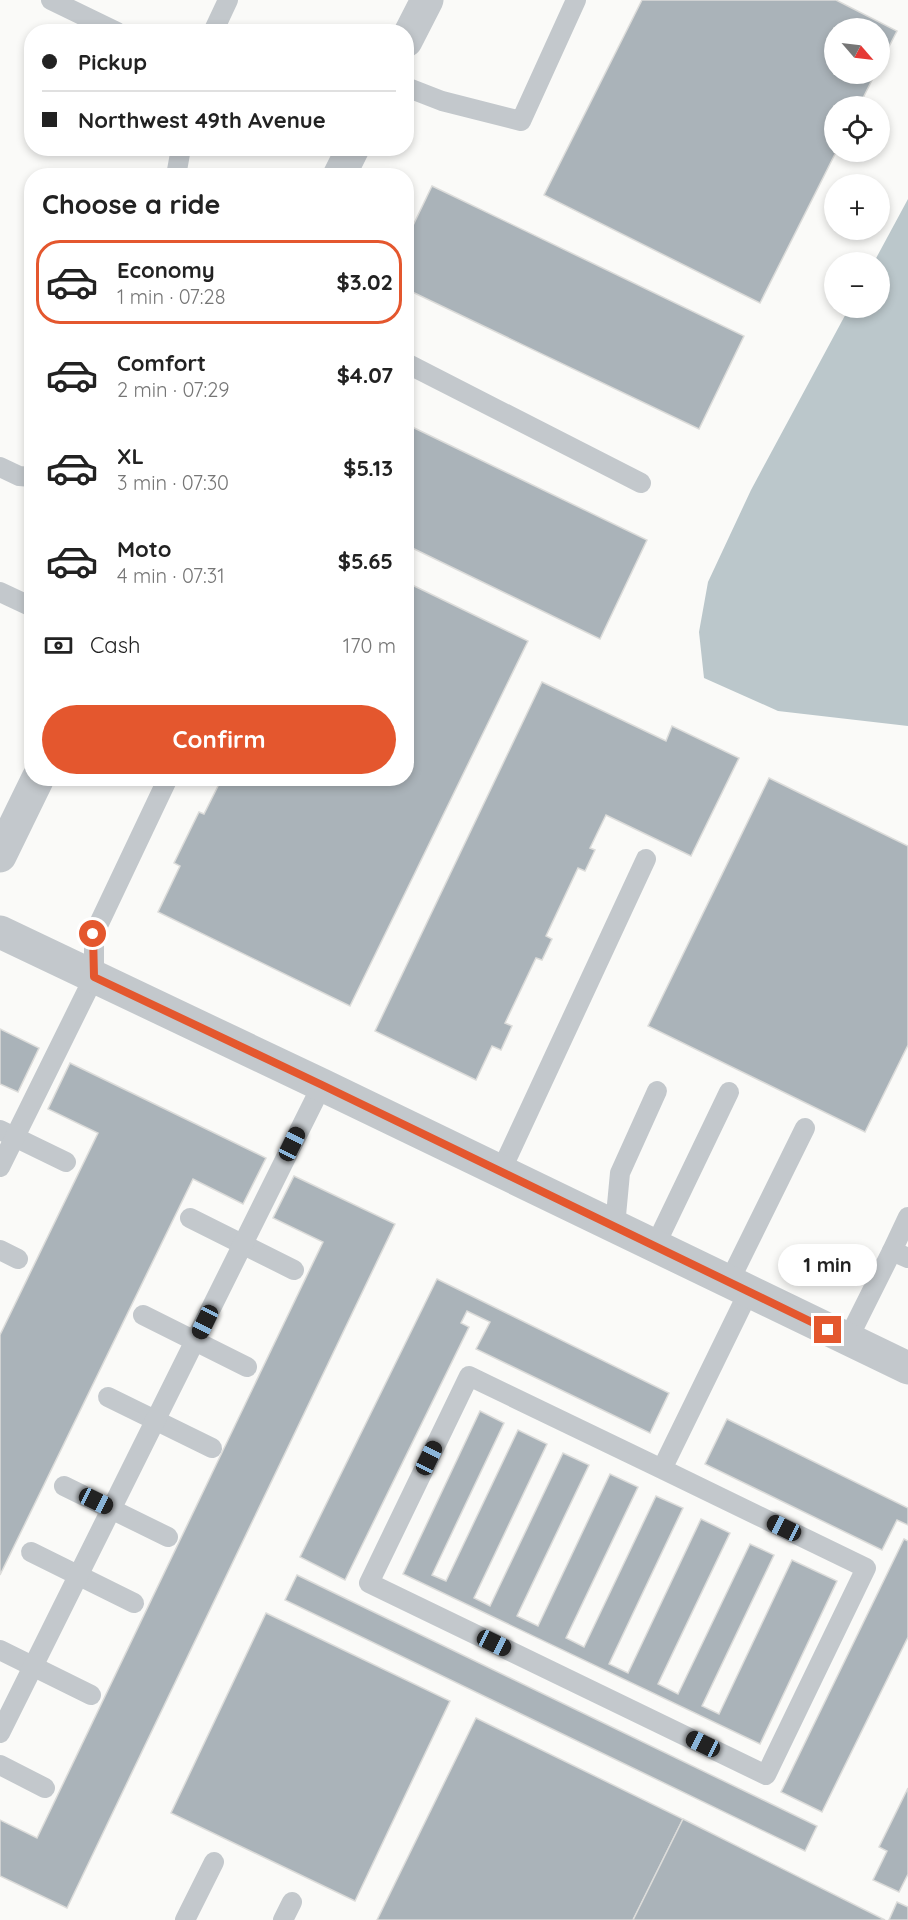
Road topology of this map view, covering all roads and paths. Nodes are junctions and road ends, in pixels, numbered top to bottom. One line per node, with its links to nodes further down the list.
1 (51, 0): 5 (lane)
2 (228, 0): 6 (lane)
3 (427, 0): 7 (street)
4 (576, 0): 8 (lane)
5 (100, 24)
6 (217, 24)
7 (414, 25)
8 (414, 90)
9 (414, 367): 12 (lane)
10 (0, 467): 11 (lane)
11 (24, 476)
12 (641, 483)
13 (0, 592): 14 (lane)
14 (24, 603)
15 (34, 786): 17 (street)
16 (164, 786): 20 (lane)
17 (0, 856)
18 (646, 859): 28 (lane)
19 (0, 932): 20 (street)
20 (94, 977): 21 (street); 25 (lane)
21 (322, 1085): 28 (street); 32 (lane)
22 (657, 1090): 31 (lane)
23 (729, 1092): 33 (lane)
24 (805, 1128): 38 (lane)
25 (8, 1133): 26 (lane); 27 (lane)
26 (66, 1162)
27 (0, 1167)
28 (501, 1171): 31 (street)
29 (908, 1217): 35 (lane)
30 (190, 1218): 32 (lane)
31 (615, 1226): 33 (street)
32 (243, 1244): 37 (lane); 41 (lane)
33 (655, 1246): 38 (street)
34 (0, 1250): 36 (lane)
35 (900, 1255): 40 (lane)
36 (18, 1259)
37 (294, 1270)
38 (739, 1286): 40 (street); 47 (lane)
39 (142, 1315): 41 (lane)
40 (848, 1340): 43 (street)
41 (195, 1341): 42 (lane); 45 (lane)
42 (247, 1367)
43 (908, 1368)
44 (108, 1397): 45 (lane)
45 (155, 1420): 46 (lane); 49 (lane)
46 (212, 1448)
47 (662, 1469): 47 (lane)
48 (64, 1486): 49 (lane)
49 (111, 1509): 50 (lane); 52 (lane)
50 (168, 1538)
51 (31, 1552): 52 (lane)
52 (78, 1575): 53 (lane); 55 (lane)
53 (134, 1603)
54 (0, 1650): 55 (lane)
55 (33, 1667): 56 (lane); 57 (lane)
56 (91, 1695)
57 (0, 1733)
58 (0, 1766): 59 (lane)
59 (45, 1788)
60 (214, 1862): 62 (lane)
61 (292, 1902): 63 (lane)
62 (185, 1920)
63 (283, 1920)

